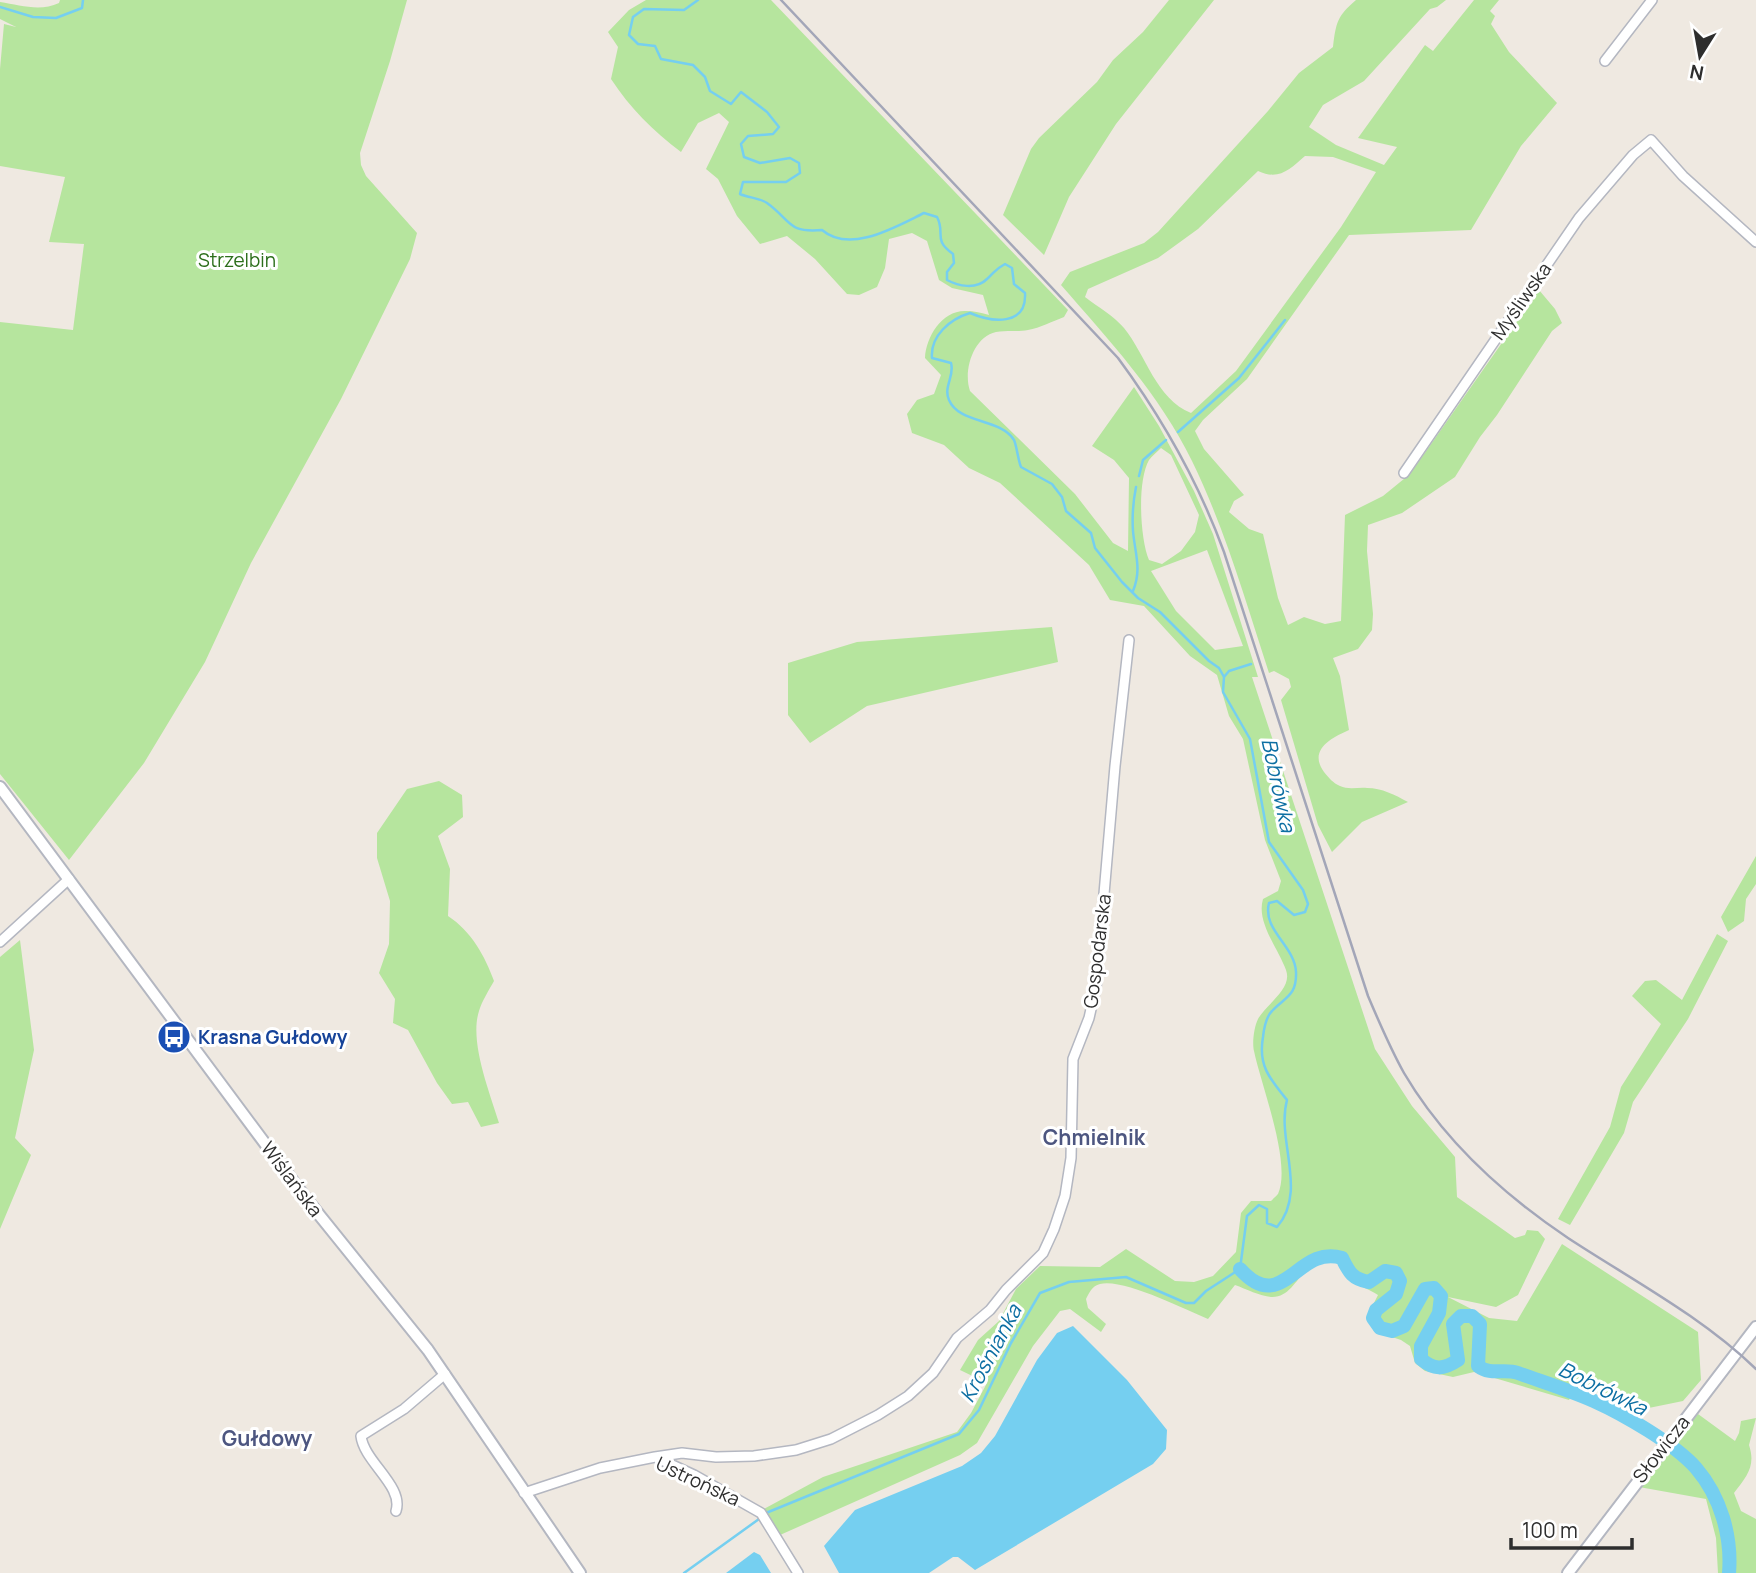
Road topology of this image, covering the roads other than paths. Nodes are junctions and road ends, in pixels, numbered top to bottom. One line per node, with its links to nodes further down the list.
1 (1652, 0): 2 (street)
2 (1605, 61)
3 (1756, 242): 4 (street, Myśliwska)
4 (1404, 473)
5 (1129, 640): 11 (street, Gospodarska)
6 (0, 787): 7 (street, Wiślańska)
7 (69, 879): 8 (street); 10 (street, Wiślańska)
8 (0, 942)
9 (1756, 1327): 16 (street, Słowicza)
10 (444, 1374): 12 (street, Wiślańska); 13 (street)
11 (655, 1457): 12 (street, Ustrońska); 15 (street, Ustrońska)
12 (524, 1493): 14 (street, Wiślańska)
13 (396, 1511)
14 (580, 1573)
15 (798, 1573)
16 (1568, 1573)

